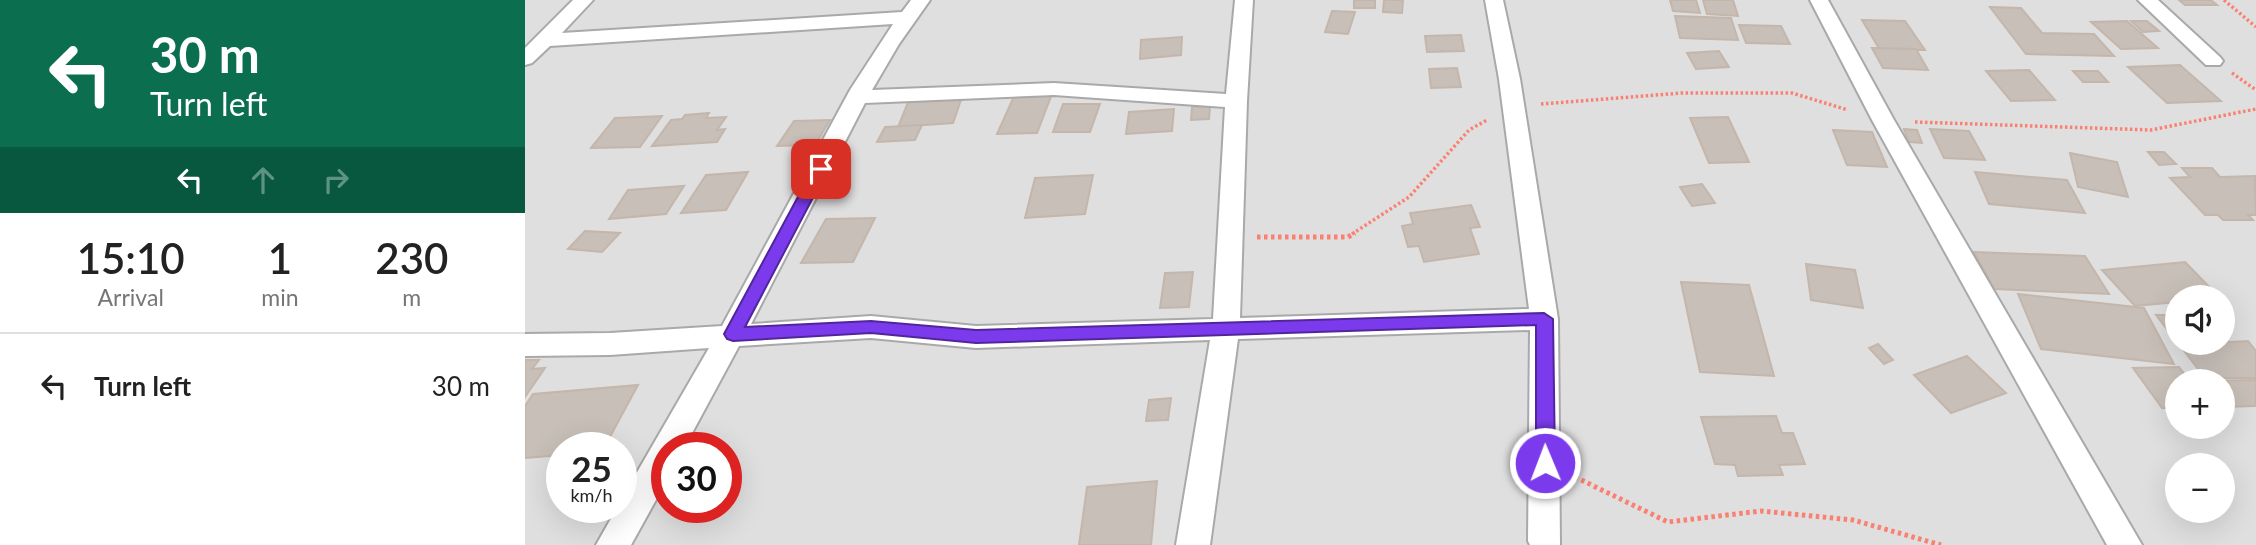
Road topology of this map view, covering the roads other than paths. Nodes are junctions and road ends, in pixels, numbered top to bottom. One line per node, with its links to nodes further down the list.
1 (585, 0): 8 (street)
2 (921, 0): 7 (street)
3 (1244, 0): 12 (street)
4 (1495, 0): 13 (street)
5 (1819, 0): 22 (street)
6 (2147, 0): 10 (street)
7 (907, 16): 8 (street); 11 (street)
8 (545, 40): 9 (street)
9 (525, 59)
10 (2213, 61)
11 (858, 97): 12 (street); 15 (street)
12 (1236, 101): 14 (street)
13 (1544, 319): 14 (street); 19 (street)
14 (1226, 327): 15 (street); 21 (street)
15 (733, 334): 16 (street); 17 (street)
16 (525, 345)
17 (677, 432)
18 (651, 477): 20 (street)
19 (1545, 541)
20 (613, 545)
21 (1193, 545)
22 (2125, 545)

